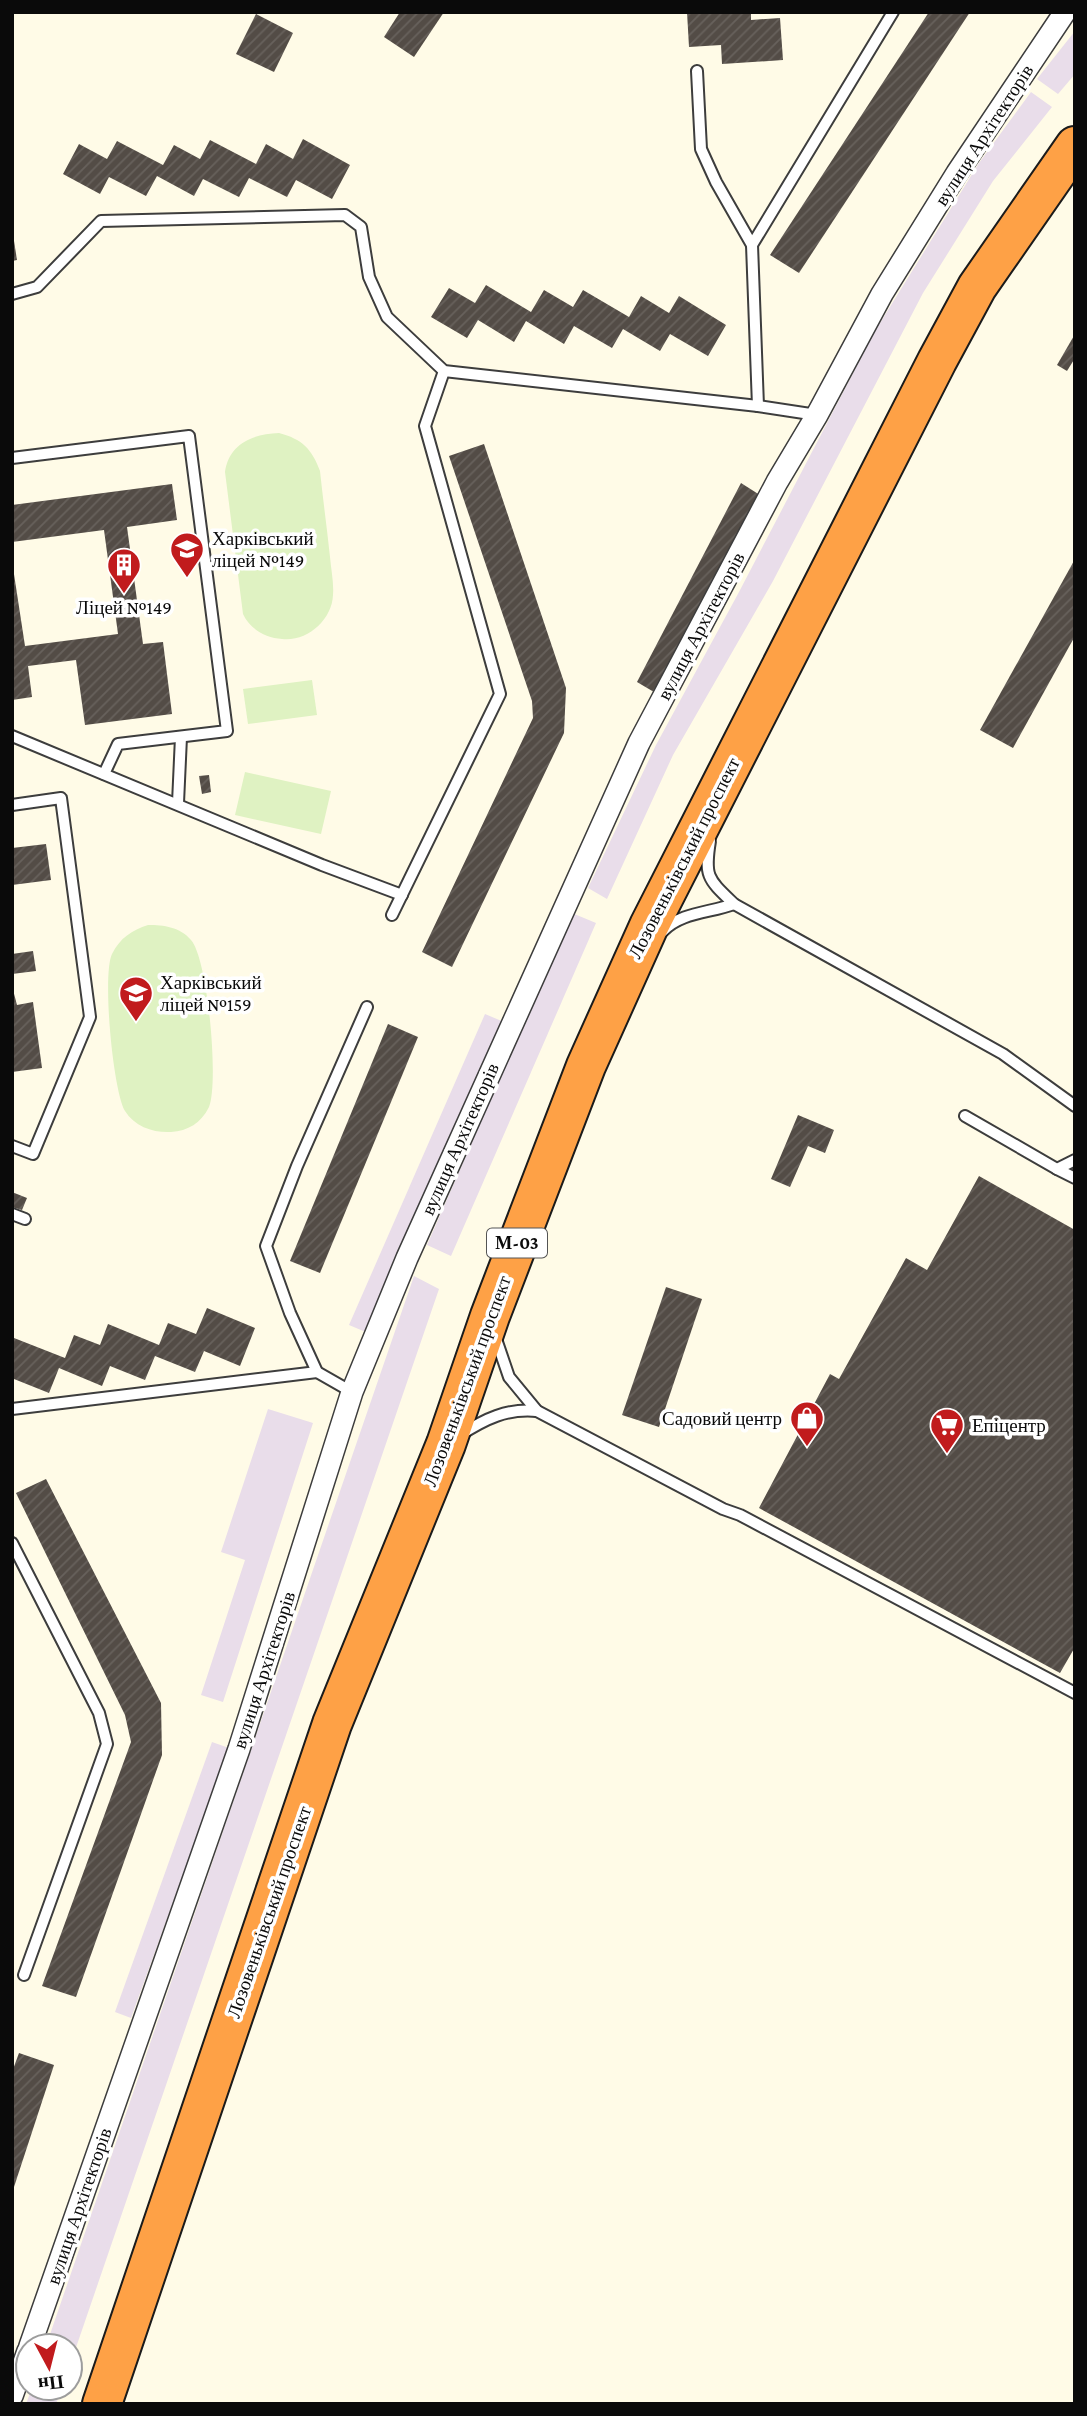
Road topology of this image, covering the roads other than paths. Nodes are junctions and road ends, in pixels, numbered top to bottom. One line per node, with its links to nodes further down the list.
1 (893, 12): 5 (lane)
2 (1066, 12): 9 (street, вулиця Архітекторів)
3 (697, 71): 5 (lane)
4 (1075, 146): 11 (highway, Лозовеньківський проспект / М-03)
5 (752, 245): 8 (lane)
6 (12, 294): 7 (lane)
7 (444, 371): 8 (lane); 17 (lane)
8 (758, 406): 9 (lane)
9 (817, 415): 32 (street, вулиця Архітекторів)
10 (12, 458): 13 (lane)
11 (746, 733): 18 (lane); 21 (highway, Лозовеньківський проспект / М-03)
12 (12, 736): 14 (lane)
13 (181, 737): 14 (lane); 15 (lane)
14 (104, 774): 15 (lane)
15 (178, 803): 17 (lane)
16 (12, 805): 24 (lane)
17 (402, 895): 19 (lane)
18 (734, 904): 21 (lane); 22 (lane)
19 (393, 915)
20 (367, 1007): 31 (lane)
21 (586, 1066): 30 (highway, Лозовеньківський проспект / М-03)
22 (1075, 1106)
23 (965, 1116): 26 (lane)
24 (12, 1146)
25 (1075, 1160): 26 (lane)
26 (1057, 1169): 27 (lane)
27 (1075, 1178)
28 (12, 1214): 29 (lane)
29 (25, 1219)
30 (490, 1316): 34 (lane); 35 (highway, Лозовеньківський проспект / М-03)
31 (317, 1372): 32 (lane); 33 (lane)
32 (352, 1392): 39 (street, вулиця Архітекторів)
33 (12, 1409)
34 (537, 1411): 35 (lane); 37 (lane)
35 (446, 1444): 40 (highway, Лозовеньківський проспект / М-03)
36 (12, 1543): 38 (lane)
37 (1075, 1693)
38 (24, 1975)
39 (35, 2332)
40 (102, 2404)

